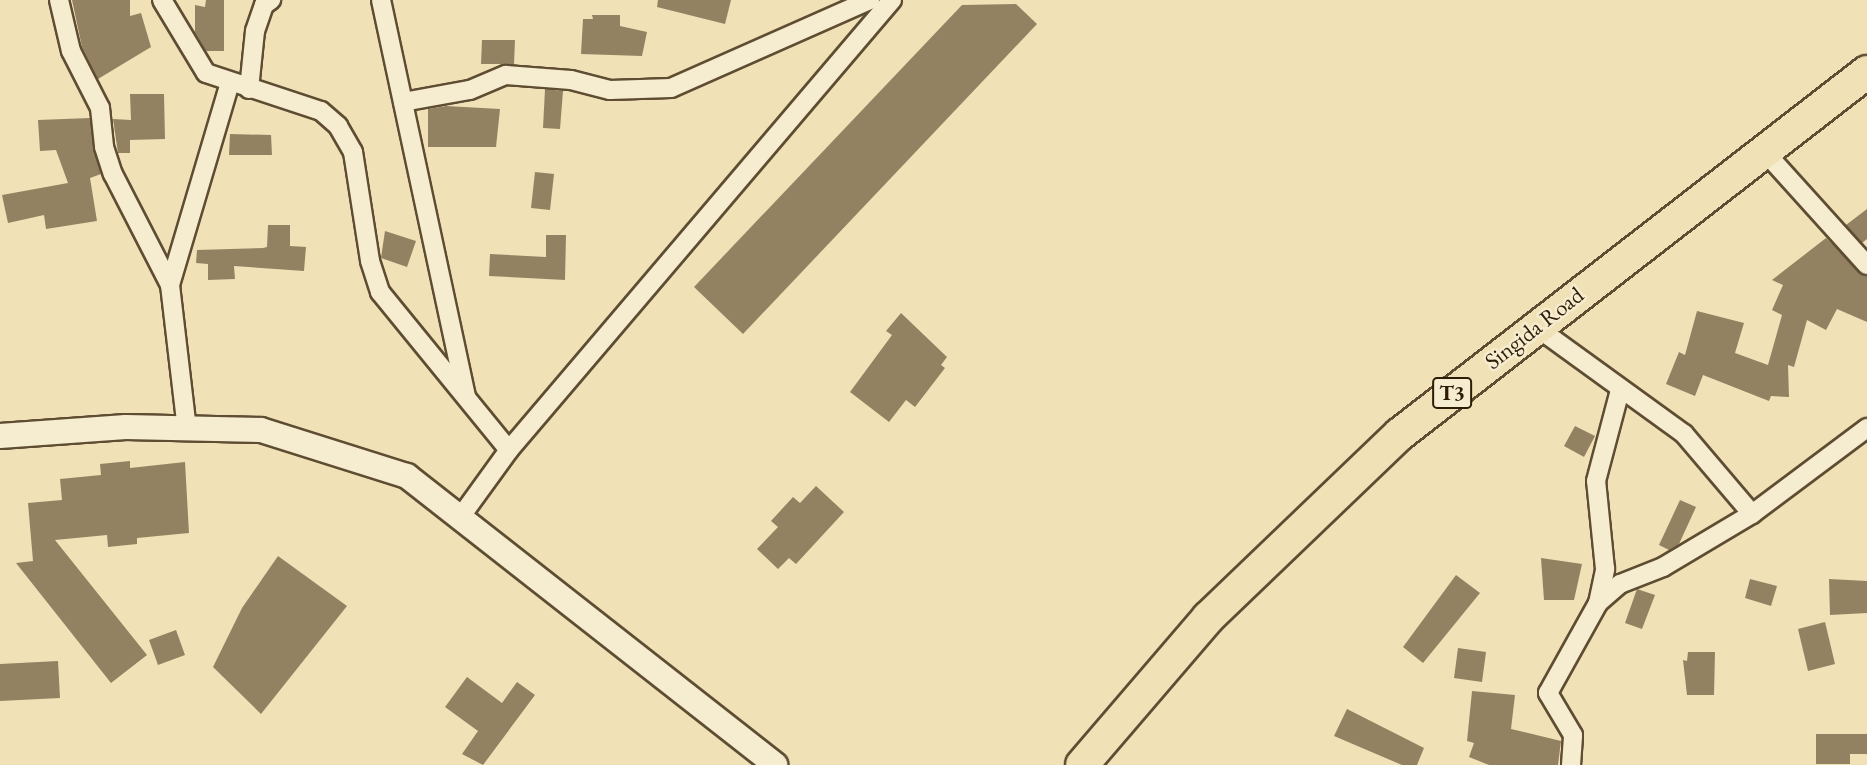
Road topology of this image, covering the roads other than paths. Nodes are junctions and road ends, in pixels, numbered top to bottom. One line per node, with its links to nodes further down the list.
1 (59, 0): 13 (street)
2 (162, 0): 8 (street)
3 (381, 0): 10 (street)
4 (870, 0): 10 (street)
5 (892, 0): 20 (street)
6 (265, 2): 9 (street)
7 (1867, 72): 11 (highway, Singida Road / T3)
8 (230, 83): 9 (street); 13 (street)
9 (249, 89): 16 (street)
10 (403, 102): 16 (street)
11 (1762, 150): 12 (street); 14 (highway, Singida Road / T3)
12 (1867, 265)
13 (170, 285): 18 (street)
14 (1535, 326): 15 (street); 25 (highway, Singida Road / T3)
15 (1620, 390): 21 (street); 23 (street)
16 (466, 400): 20 (street)
17 (1867, 428): 21 (street)
18 (187, 429): 19 (street); 22 (street)
19 (0, 436)
20 (509, 450): 22 (street)
21 (1752, 514): 23 (street)
22 (459, 519): 24 (street)
23 (1598, 603): 26 (street)
24 (775, 765)
25 (1083, 765)
26 (1571, 765)

